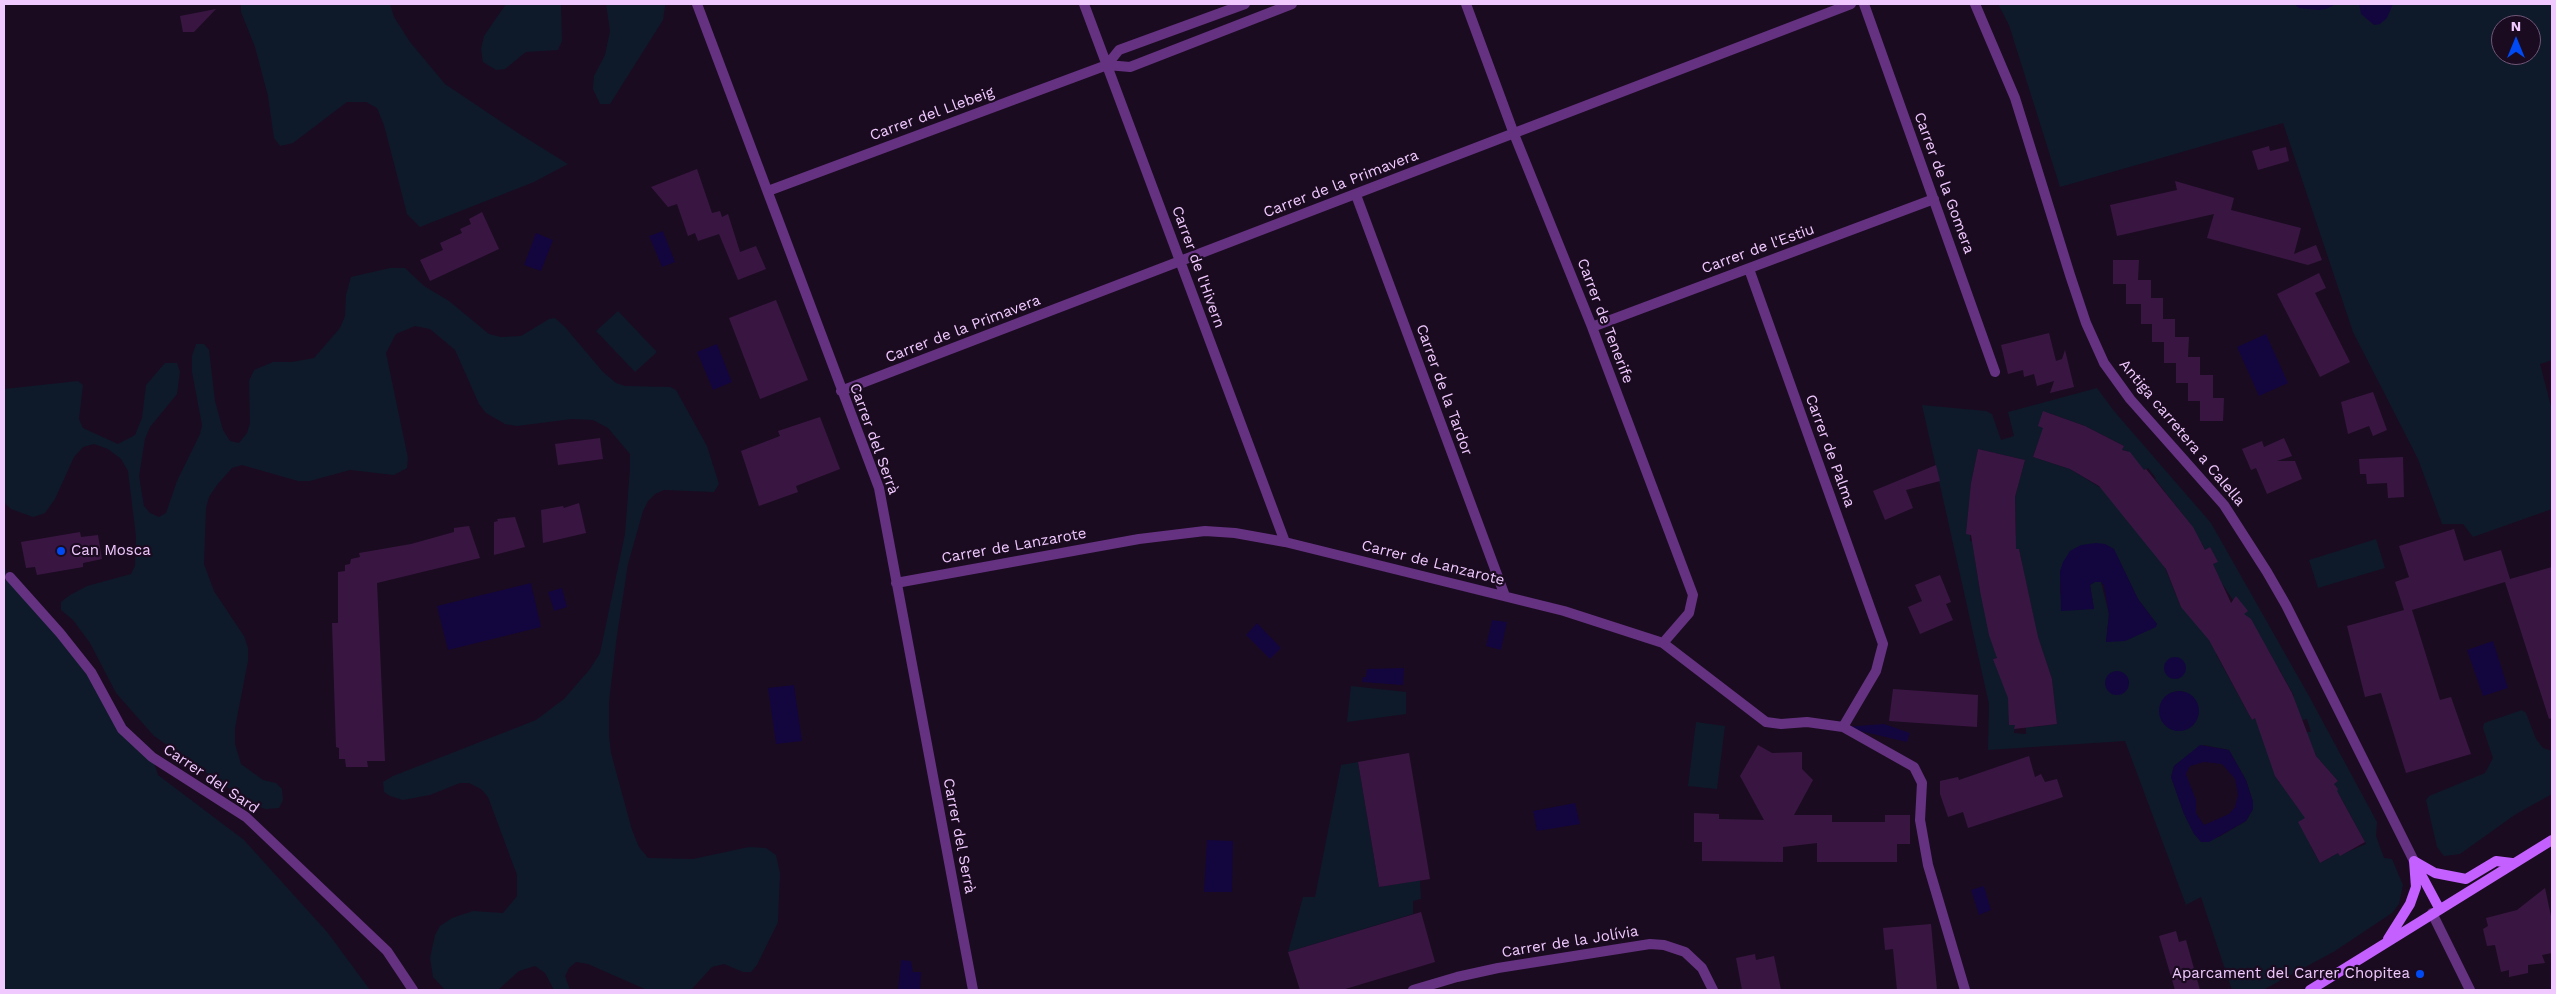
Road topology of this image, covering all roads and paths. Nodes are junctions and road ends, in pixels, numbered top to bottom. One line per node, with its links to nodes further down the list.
1 (697, 4): 11 (street, Carrer del Serrà)
2 (1084, 4): 9 (street, Carrer de l'Hivern)
3 (1245, 4): 9 (street, Carrer del Llebeig)
4 (1292, 4): 9 (street, Carrer del Llebeig)
5 (1466, 4): 10 (street, Carrer de Tenerife)
6 (1852, 4): 10 (street, Carrer de la Primavera)
7 (1864, 4): 13 (street, Carrer de la Gomera)
8 (1975, 4): 26 (street, Antiga carretera a Calella)
9 (1107, 65): 11 (street, Carrer del Llebeig); 14 (street, Carrer de l'Hivern)
10 (1514, 134): 12 (street, Carrer de la Primavera); 16 (street, Carrer de Tenerife)
11 (768, 190): 18 (street, Carrer del Serrà)
12 (1356, 195): 14 (street, Carrer de la Primavera); 22 (street, Carrer de la Tardor)
13 (1934, 199): 15 (street, Carrer de l'Estiu); 17 (street, Carrer de la Gomera)
14 (1180, 262): 18 (street, Carrer de la Primavera); 19 (street, Carrer de l'Hivern)
15 (1749, 269): 16 (street, Carrer de l'Estiu); 24 (street, Carrer de Palma)
16 (1592, 327): 23 (street, Carrer de Tenerife)
17 (1995, 372)
18 (841, 391): 21 (street, Carrer del Serrà)
19 (1285, 542): 21 (street, Carrer de Lanzarote); 22 (street, Carrer de Lanzarote)
20 (10, 576): 30 (street, Carrer del Sard)
21 (896, 583): 31 (street, Carrer del Serrà)
22 (1505, 596): 23 (street, Carrer de Lanzarote)
23 (1663, 643): 24 (street, Carrer de Lanzarote)
24 (1843, 727): 34 (street)
25 (2552, 840): 27 (street)
26 (2414, 861): 27 (street); 28 (street); 29 (street)
27 (2512, 863): 28 (street)
28 (2435, 910): 29 (street); 36 (street)
29 (2388, 940): 35 (street)
30 (413, 990)
31 (973, 990)
32 (1413, 990): 33 (street, Carrer de la Jolívia)
33 (1713, 990)
34 (1965, 990)
35 (2310, 990)
36 (2470, 990)

